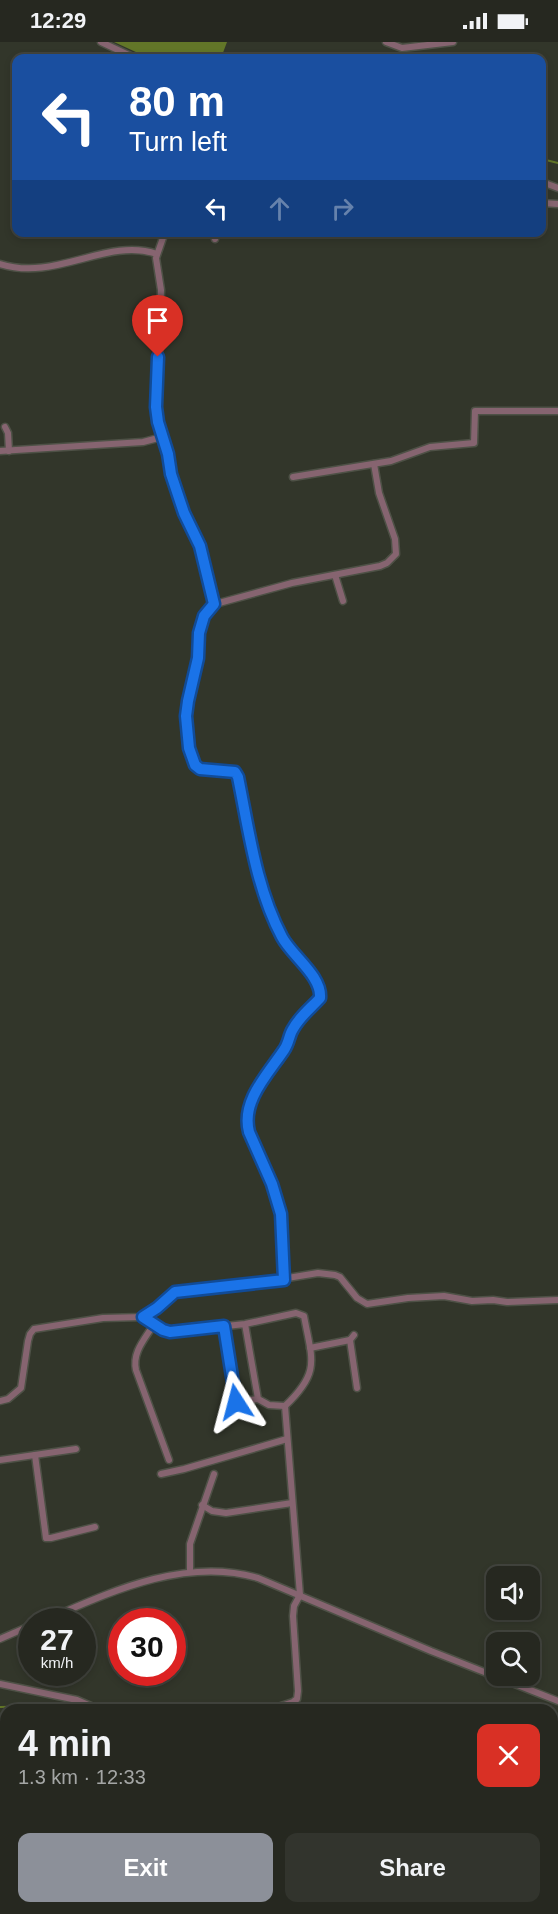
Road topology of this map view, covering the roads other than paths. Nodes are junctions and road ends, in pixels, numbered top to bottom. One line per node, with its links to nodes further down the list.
1 (101, 42): 4 (street)
2 (386, 42): 3 (street)
3 (453, 42)
4 (126, 54)
5 (163, 237): 6 (street)
6 (157, 254): 7 (street); 10 (street)
7 (0, 264)
8 (558, 411): 13 (street)
9 (5, 427): 12 (street)
10 (162, 437): 12 (street); 17 (street)
11 (0, 451): 12 (street)
12 (9, 451)
13 (374, 464): 14 (street); 15 (street)
14 (293, 477)
15 (335, 575): 16 (street); 17 (street)
16 (343, 601)
17 (214, 604): 18 (street)
18 (284, 1280): 19 (street); 20 (street)
19 (558, 1300)
20 (143, 1317): 21 (street); 27 (street)
21 (154, 1324): 23 (street); 34 (street)
22 (245, 1324): 23 (street); 24 (street); 26 (street)
23 (224, 1326): 28 (street)
24 (310, 1348): 25 (street); 29 (street)
25 (357, 1388)
26 (258, 1399): 28 (street); 29 (street)
27 (0, 1401)
28 (236, 1402): 30 (street)
29 (285, 1406): 31 (street)
30 (237, 1412)
31 (287, 1439): 36 (street); 38 (street)
32 (76, 1449): 33 (street)
33 (35, 1455): 35 (street); 40 (street)
34 (169, 1460)
35 (0, 1461)
36 (161, 1474)
37 (213, 1474): 39 (street)
38 (292, 1503): 39 (street); 42 (street)
39 (202, 1505): 41 (street)
40 (95, 1527)
41 (190, 1571): 42 (street); 43 (street)
42 (300, 1595): 47 (street); 49 (street)
43 (75, 1608)
44 (18, 1631): 45 (street)
45 (0, 1639)
46 (0, 1684): 48 (street)
47 (558, 1701)
48 (86, 1704)
49 (287, 1704)

